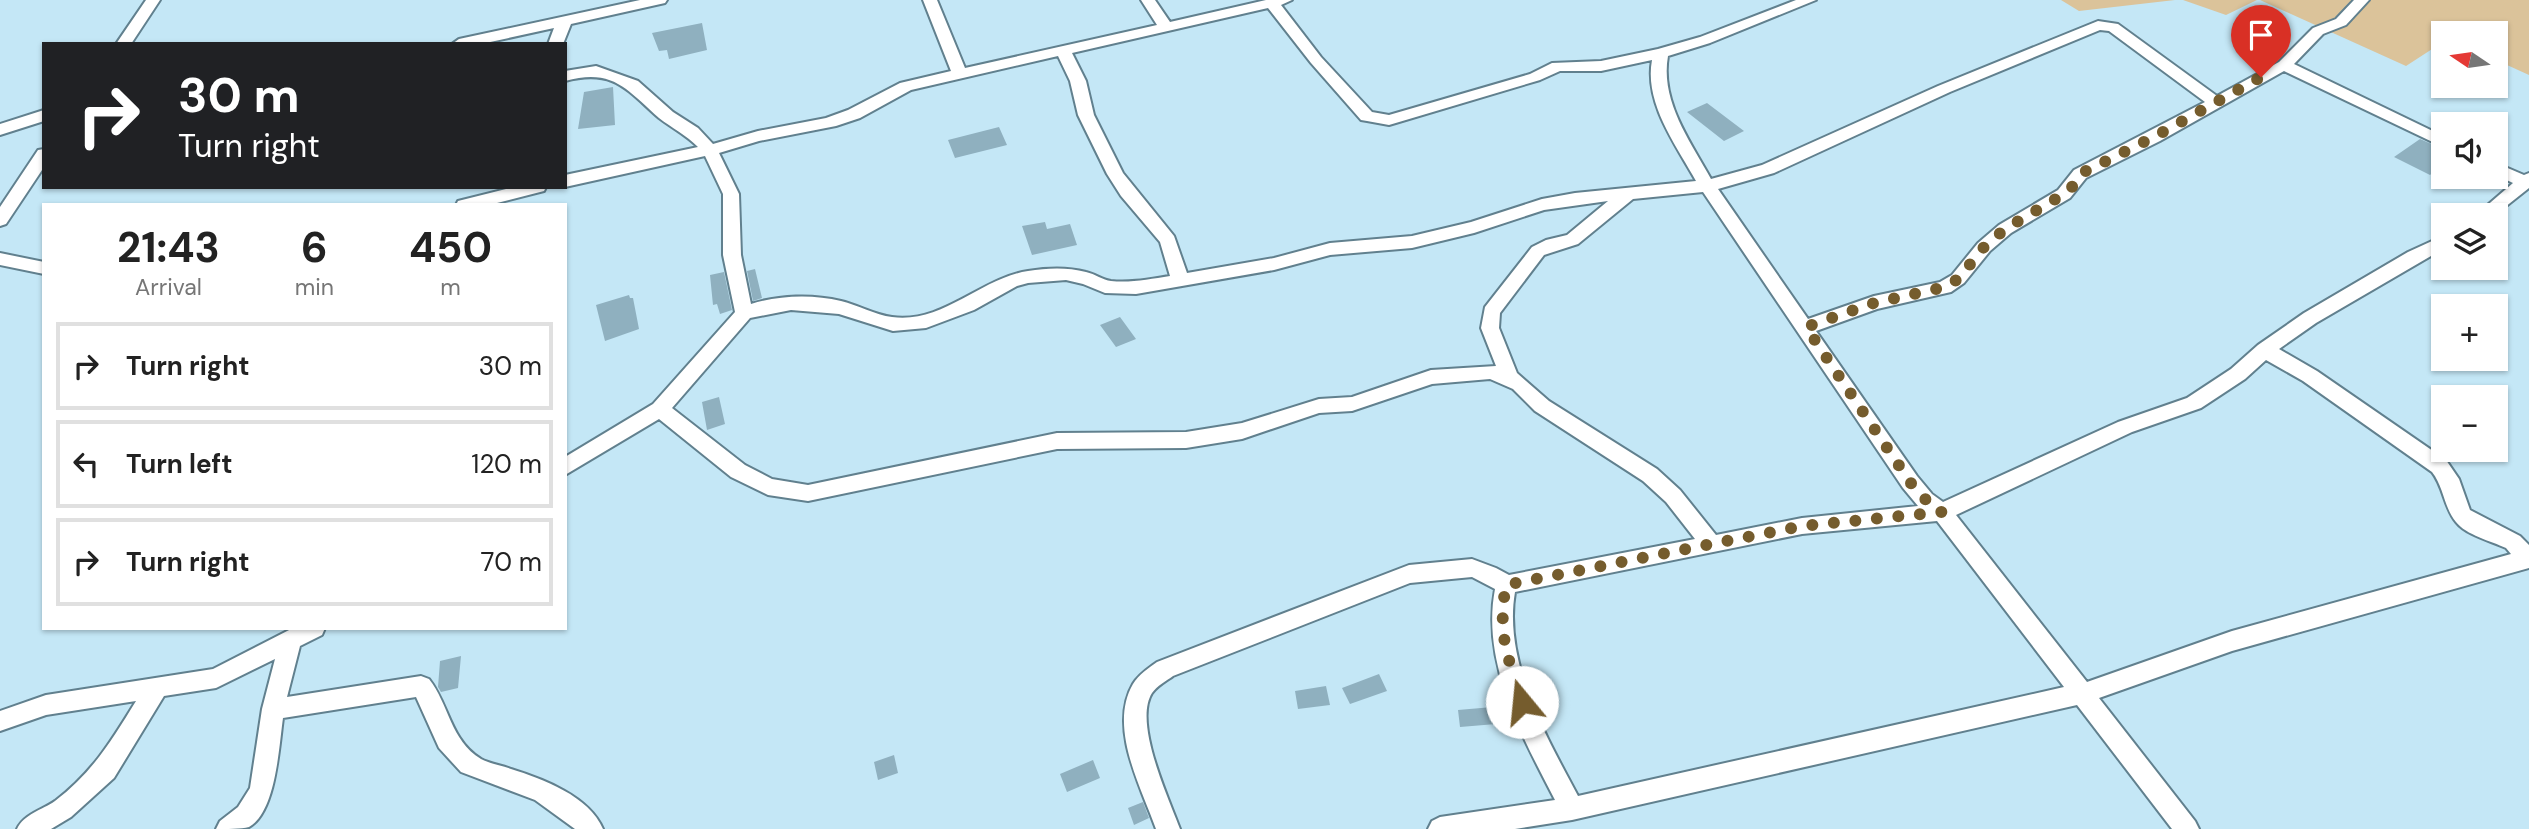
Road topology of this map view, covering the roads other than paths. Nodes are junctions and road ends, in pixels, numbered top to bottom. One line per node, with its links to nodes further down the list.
1 (153, 0): 10 (street)
2 (660, 0): 8 (street)
3 (930, 0): 17 (street)
4 (1148, 0): 9 (street)
5 (1809, 0): 14 (street)
6 (2362, 0): 16 (street)
7 (1278, 2): 9 (street); 15 (street)
8 (565, 20): 11 (street); 12 (street)
9 (1165, 26): 13 (street)
10 (124, 42)
11 (468, 42)
12 (556, 42)
13 (1063, 50): 17 (street); 38 (street)
14 (1661, 53): 15 (street); 19 (street)
15 (1622, 62): 19 (street)
16 (2284, 65): 20 (street); 23 (street)
17 (960, 74): 24 (street)
18 (567, 75): 24 (street)
19 (1657, 76): 29 (street)
20 (2215, 102): 29 (street); 40 (street)
21 (42, 116): 22 (street)
22 (0, 131)
23 (2431, 136)
24 (710, 150): 28 (street); 39 (street)
25 (42, 157): 34 (street)
26 (2508, 173): 27 (street)
27 (2526, 180): 33 (street)
28 (567, 181)
29 (1707, 186): 31 (street); 40 (street)
30 (530, 189): 32 (street)
31 (1628, 194): 38 (street); 42 (street)
32 (472, 203)
33 (2498, 203)
34 (0, 220)
35 (2431, 248): 41 (street)
36 (0, 259): 37 (street)
37 (42, 268)
38 (1180, 280): 39 (street)
39 (744, 313): 43 (street)
40 (1806, 327): 45 (street)
41 (2265, 350): 45 (street); 47 (street)
42 (1509, 377): 43 (street); 46 (street)
43 (660, 409): 44 (street)
44 (567, 466)
45 (1942, 512): 46 (street); 52 (street)
46 (1712, 545): 48 (street)
47 (2528, 559): 52 (street)
48 (1506, 585): 55 (street); 59 (street)
49 (310, 630): 50 (street)
50 (290, 639): 51 (street); 53 (street)
51 (157, 687): 54 (street); 56 (street)
52 (2084, 693): 55 (street); 61 (street)
53 (273, 709): 57 (street); 58 (street)
54 (0, 721)
55 (1572, 808): 60 (street)
56 (29, 829)
57 (228, 829)
58 (591, 829)
59 (1168, 829)
60 (1440, 829)
61 (2187, 829)

